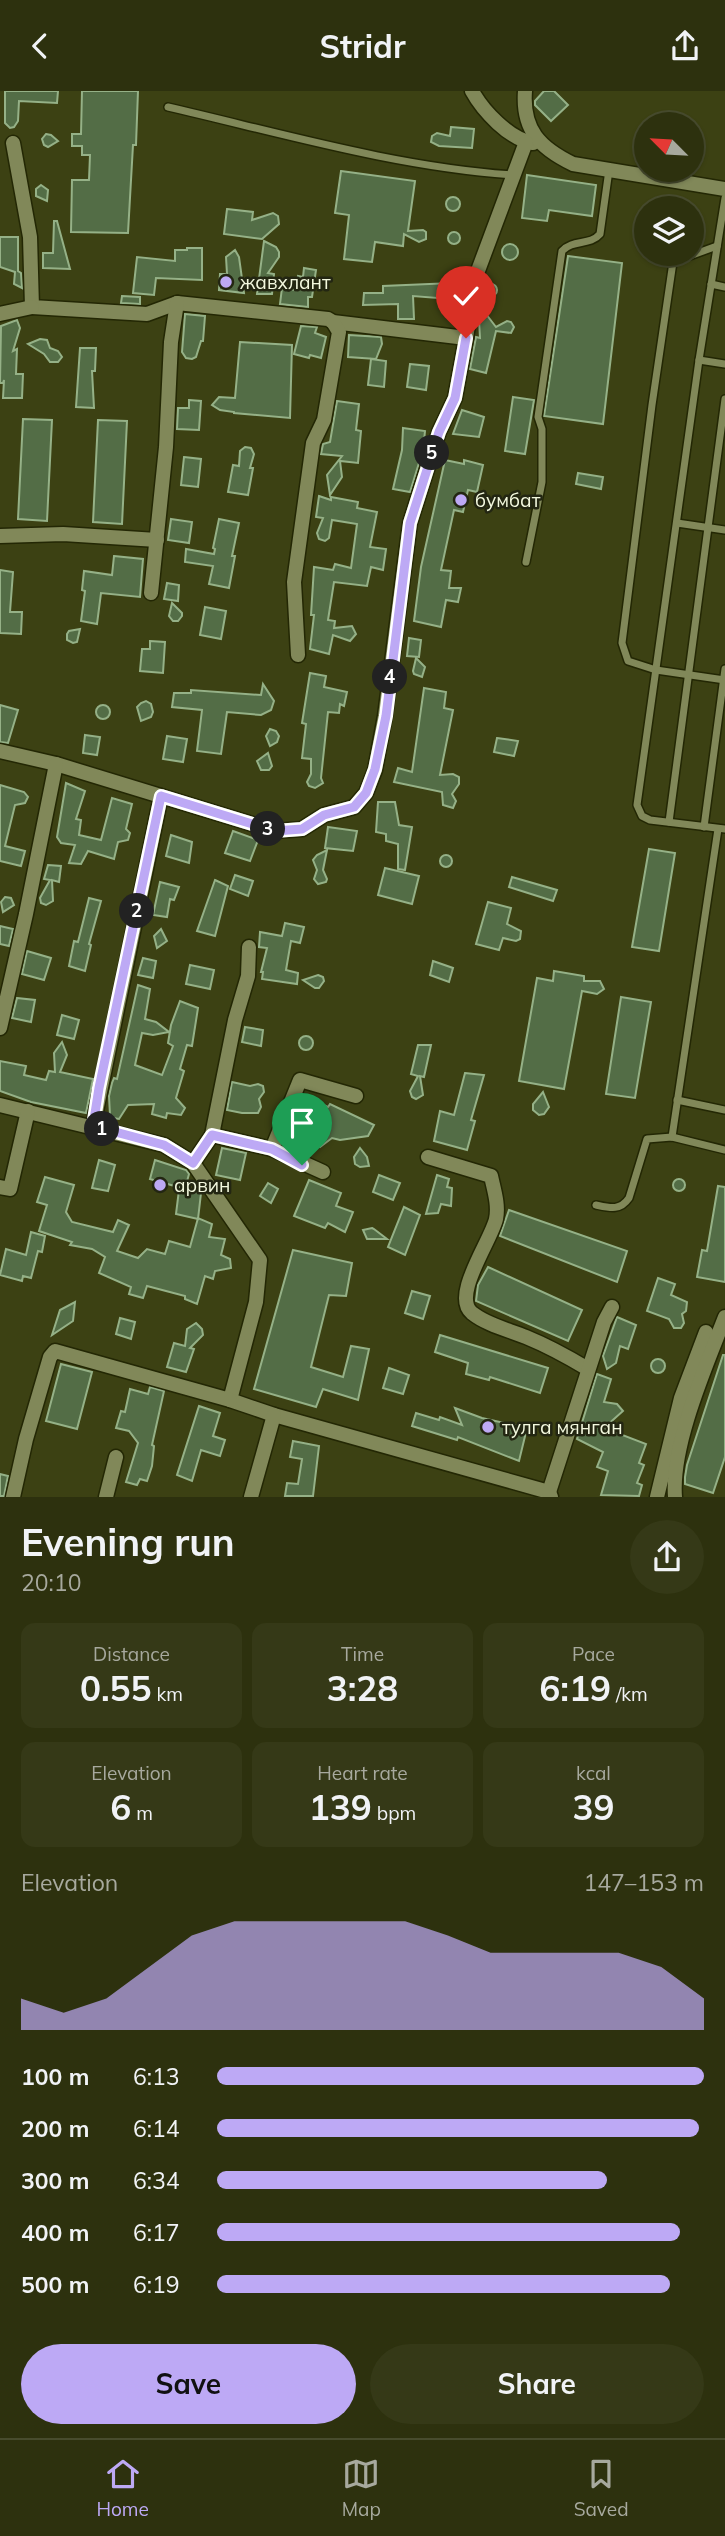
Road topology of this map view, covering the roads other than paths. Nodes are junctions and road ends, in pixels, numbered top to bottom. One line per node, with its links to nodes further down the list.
1 (472, 91): 4 (street)
2 (525, 91): 6 (street)
3 (168, 107): 8 (lane)
4 (526, 142): 6 (street); 8 (street)
5 (13, 143): 15 (street)
6 (544, 145): 7 (street)
7 (609, 170): 9 (street); 27 (lane)
8 (513, 175): 18 (street)
9 (725, 189)
10 (725, 198): 11 (lane)
11 (717, 246): 12 (lane); 31 (lane)
12 (711, 284): 13 (lane); 19 (lane)
13 (725, 286)
14 (177, 303): 15 (street); 17 (street); 26 (street)
15 (32, 307): 16 (street)
16 (0, 314)
17 (333, 322): 18 (street); 29 (street)
18 (466, 338): 36 (street)
19 (699, 360): 20 (lane); 22 (lane)
20 (725, 364)
21 (725, 399): 23 (lane)
22 (677, 523): 23 (lane); 31 (lane)
23 (709, 528): 24 (lane); 32 (lane)
24 (725, 530)
25 (0, 536): 26 (street)
26 (157, 540): 28 (street)
27 (526, 562)
28 (150, 593)
29 (298, 655)
30 (725, 669): 33 (lane)
31 (656, 670): 32 (lane); 37 (lane)
32 (689, 675): 33 (lane); 37 (lane)
33 (724, 680): 38 (lane)
34 (0, 751): 35 (street)
35 (56, 764): 36 (street); 41 (street)
36 (161, 796): 47 (street)
37 (669, 822): 38 (lane)
38 (704, 827): 39 (lane)
39 (721, 829): 43 (lane)
40 (248, 947): 48 (street)
41 (0, 1028)
42 (356, 1096): 50 (street)
43 (677, 1100): 45 (lane); 49 (lane)
44 (0, 1105): 46 (street)
45 (725, 1110)
46 (28, 1111): 47 (street); 55 (street)
47 (93, 1126): 53 (street)
48 (212, 1135): 50 (street); 53 (street)
49 (672, 1137): 51 (lane); 56 (lane)
50 (272, 1149): 54 (street)
51 (725, 1150)
52 (428, 1157): 60 (street)
53 (193, 1163): 61 (street)
54 (323, 1172)
55 (0, 1187)
56 (596, 1205)
57 (612, 1307): 60 (street)
58 (725, 1317): 69 (street)
59 (706, 1332): 68 (street)
60 (588, 1369): 64 (street)
61 (230, 1400): 62 (street); 65 (street)
62 (274, 1415): 64 (street); 67 (street)
63 (116, 1457): 66 (street)
64 (550, 1494)
65 (13, 1496)
66 (106, 1496)
67 (251, 1496)
68 (656, 1496)
69 (675, 1496)

